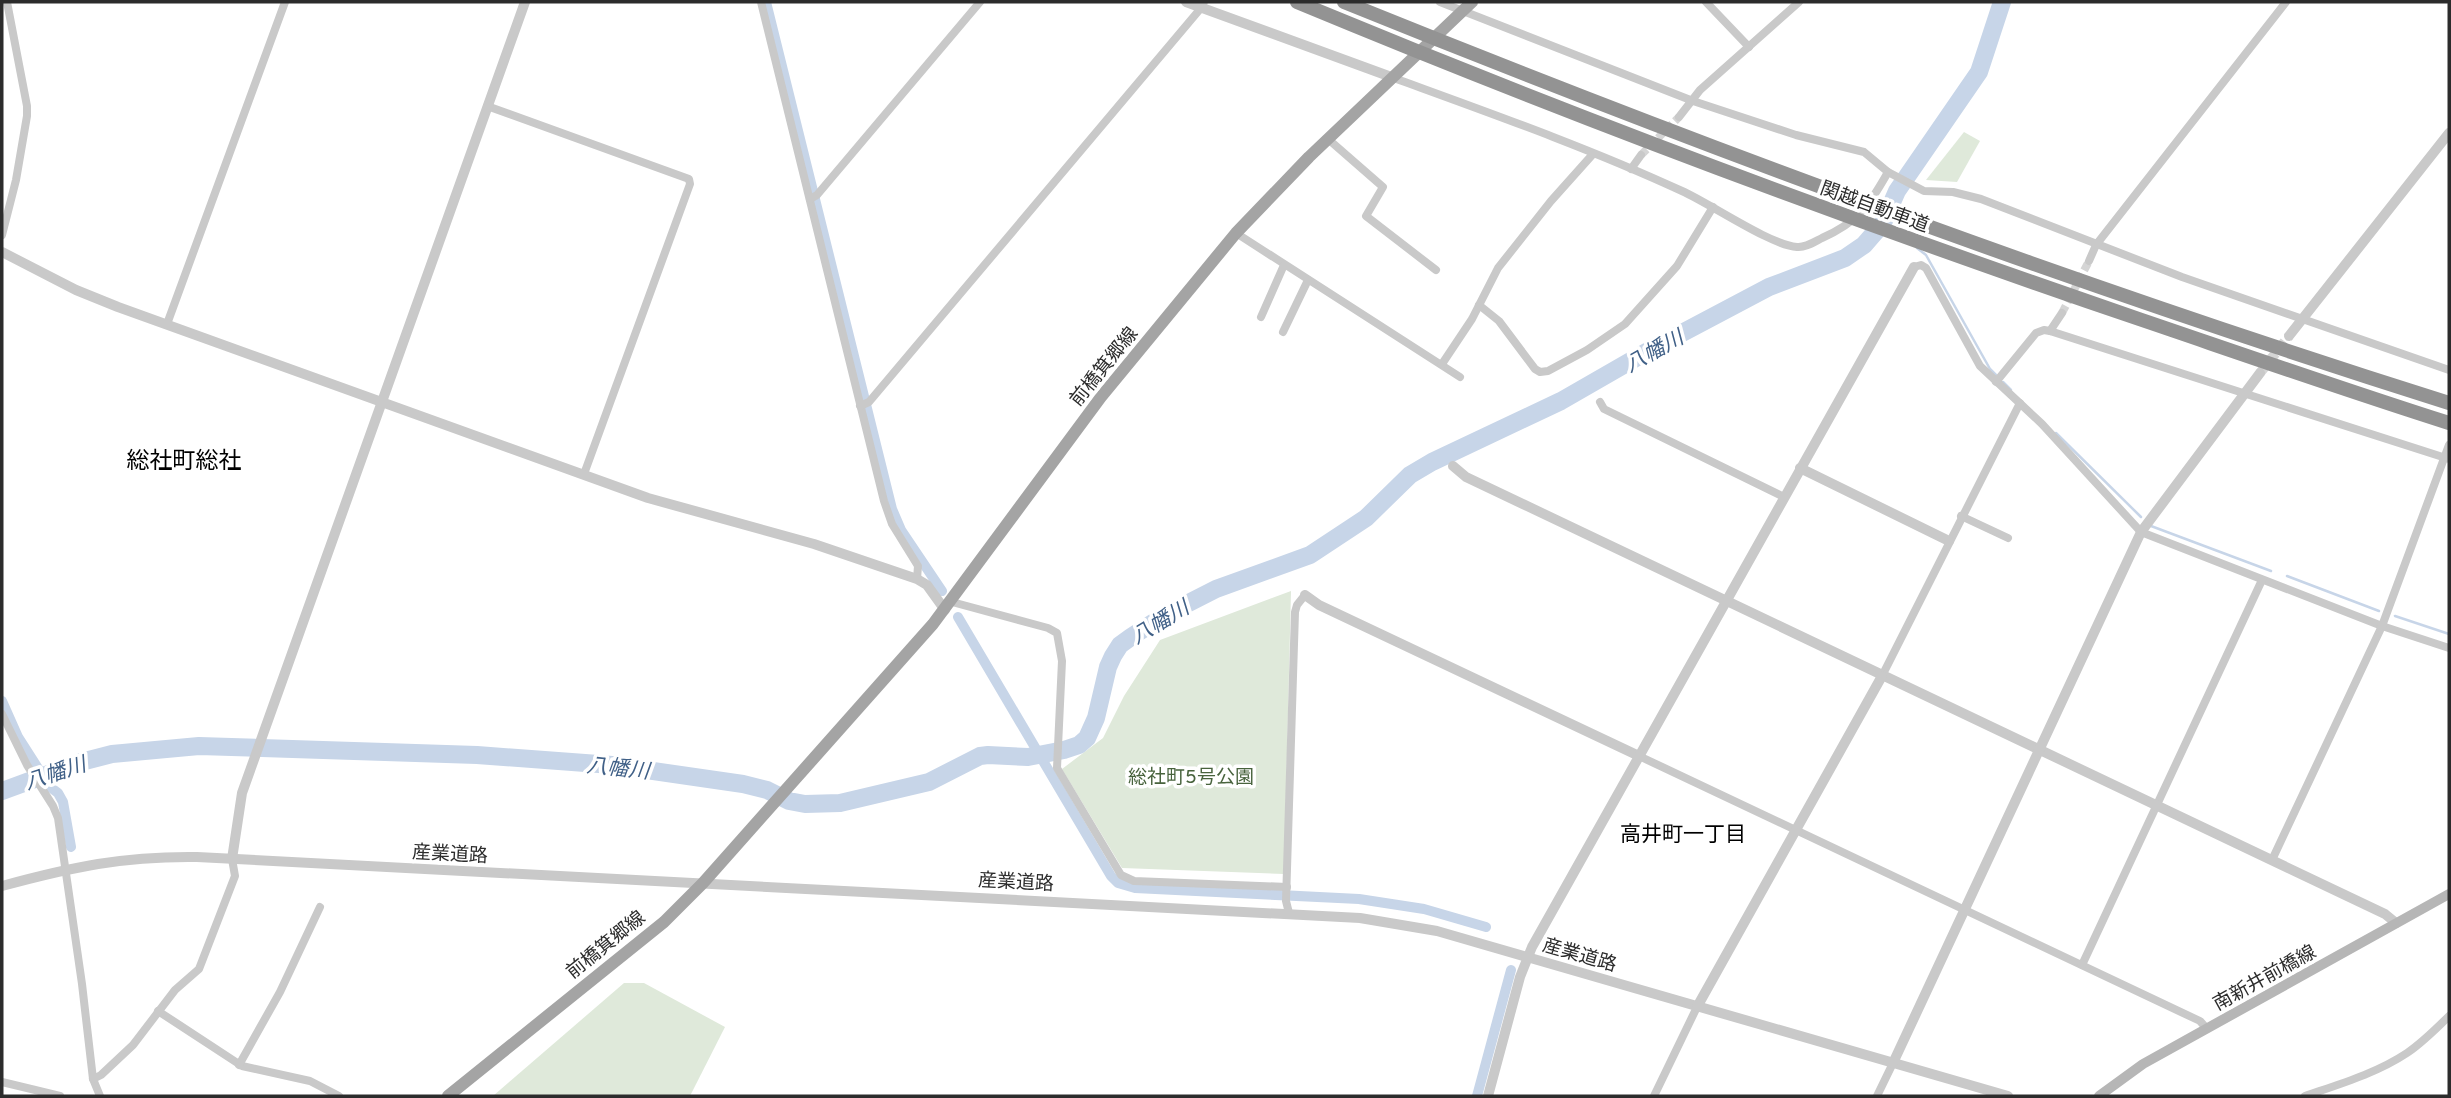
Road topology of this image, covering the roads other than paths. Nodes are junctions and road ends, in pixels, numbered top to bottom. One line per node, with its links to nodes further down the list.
1 (7, 2): 29 (street)
2 (285, 2): 41 (street)
3 (525, 2): 18 (street)
4 (761, 2): 26 (street)
5 (980, 2): 26 (street)
6 (1186, 2): 13 (street)
7 (1297, 2): 56 (highway, 関越自動車道)
8 (1344, 2): 54 (highway, 関越自動車道)
9 (1440, 2): 14 (street)
10 (1706, 2): 15 (street)
11 (1799, 2): 15 (street)
12 (2286, 2): 30 (street)
13 (1202, 5): 16 (street); 55 (street)
14 (1468, 6): 16 (main road, 前橋箕郷線); 17 (street)
15 (1749, 47): 17 (street)
16 (1394, 78): 21 (main road, 前橋箕郷線); 22 (street)
17 (1693, 101): 19 (street); 25 (street)
18 (487, 106): 51 (street); 61 (street)
19 (1679, 117)
20 (2449, 133): 40 (street)
21 (1328, 139): 28 (main road, 前橋箕郷線); 35 (street)
22 (1593, 154): 24 (street); 37 (street)
23 (1641, 155): 24 (street)
24 (1631, 169): 27 (street)
25 (1890, 174): 27 (street); 30 (street)
26 (810, 199): 55 (street)
27 (1713, 206): 37 (street)
28 (1236, 233): 33 (street); 71 (main road, 前橋箕郷線)
29 (2, 235)
30 (2096, 245): 32 (street); 40 (street)
31 (2, 253): 41 (street)
32 (2089, 261)
33 (1284, 265): 36 (street); 39 (street)
34 (1914, 267): 49 (street); 60 (street)
35 (1436, 270)
36 (1308, 280): 43 (street); 45 (street)
37 (1479, 305): 45 (street)
38 (2062, 313): 42 (street)
39 (1261, 317)
40 (2302, 320): 44 (street); 46 (street)
41 (167, 324): 51 (street)
42 (2050, 331): 49 (street); 50 (street)
43 (1283, 332)
44 (2289, 336)
45 (1442, 364): 48 (street)
46 (2449, 370)
47 (2260, 373): 50 (street)
48 (1460, 377)
49 (1996, 382): 53 (street)
50 (2245, 392): 58 (street); 64 (street)
51 (380, 402): 61 (street); 80 (street)
52 (1600, 402): 62 (street)
53 (2020, 403): 63 (street); 64 (street)
54 (2449, 403)
55 (860, 406): 67 (street)
56 (2449, 423)
57 (2449, 445): 58 (street)
58 (2446, 458): 72 (street)
59 (1453, 466): 70 (street)
60 (1800, 468): 62 (street); 66 (street)
61 (584, 474): 67 (street)
62 (1784, 497): 70 (street)
63 (1961, 516): 65 (street); 66 (street)
64 (2141, 532): 68 (street); 76 (street)
65 (2008, 538)
66 (1949, 541): 74 (street)
67 (917, 579): 71 (street)
68 (2262, 580): 72 (street); 78 (street)
69 (1305, 595): 77 (street); 85 (street)
70 (1726, 601): 74 (street); 77 (street)
71 (948, 606): 83 (main road, 前橋箕郷線); 85 (street)
72 (2382, 626): 73 (street); 81 (street)
73 (2449, 648)
74 (1882, 676): 76 (street); 79 (street)
75 (2, 714): 82 (street)
76 (2040, 750): 78 (street); 88 (street)
77 (1639, 755): 79 (street); 91 (street)
78 (2156, 805): 81 (street); 92 (street)
79 (1796, 830): 88 (street); 93 (street)
80 (232, 859): 82 (street, 産業道路); 83 (street, 産業道路); 94 (street)
81 (2272, 860): 90 (street)
82 (67, 869): 84 (street, 産業道路); 99 (street)
83 (703, 883): 89 (street, 産業道路); 105 (main road, 前橋箕郷線)
84 (2, 886)
85 (1287, 887): 89 (street)
86 (2449, 894): 90 (main road, 南新井前橋線)
87 (320, 907): 98 (street)
88 (1964, 910): 92 (street); 97 (street)
89 (1289, 913): 91 (street, 産業道路)
90 (2396, 923): 96 (main road, 南新井前橋線)
91 (1527, 957): 93 (street, 産業道路); 106 (street)
92 (2082, 965): 96 (street)
93 (1697, 1007): 97 (street, 産業道路); 107 (street)
94 (159, 1011): 98 (street); 99 (street)
95 (2449, 1016): 111 (street)
96 (2207, 1029): 110 (main road, 南新井前橋線)
97 (1892, 1063): 108 (street); 109 (street, 産業道路)
98 (239, 1065): 104 (street)
99 (93, 1079): 103 (street)
100 (2, 1082): 101 (street)
101 (30, 1093): 102 (street)
102 (60, 1096)
103 (100, 1096)
104 (339, 1096)
105 (448, 1096)
106 (1488, 1096)
107 (1654, 1096)
108 (1877, 1096)
109 (2008, 1096)
110 (2099, 1096)
111 (2305, 1096)

